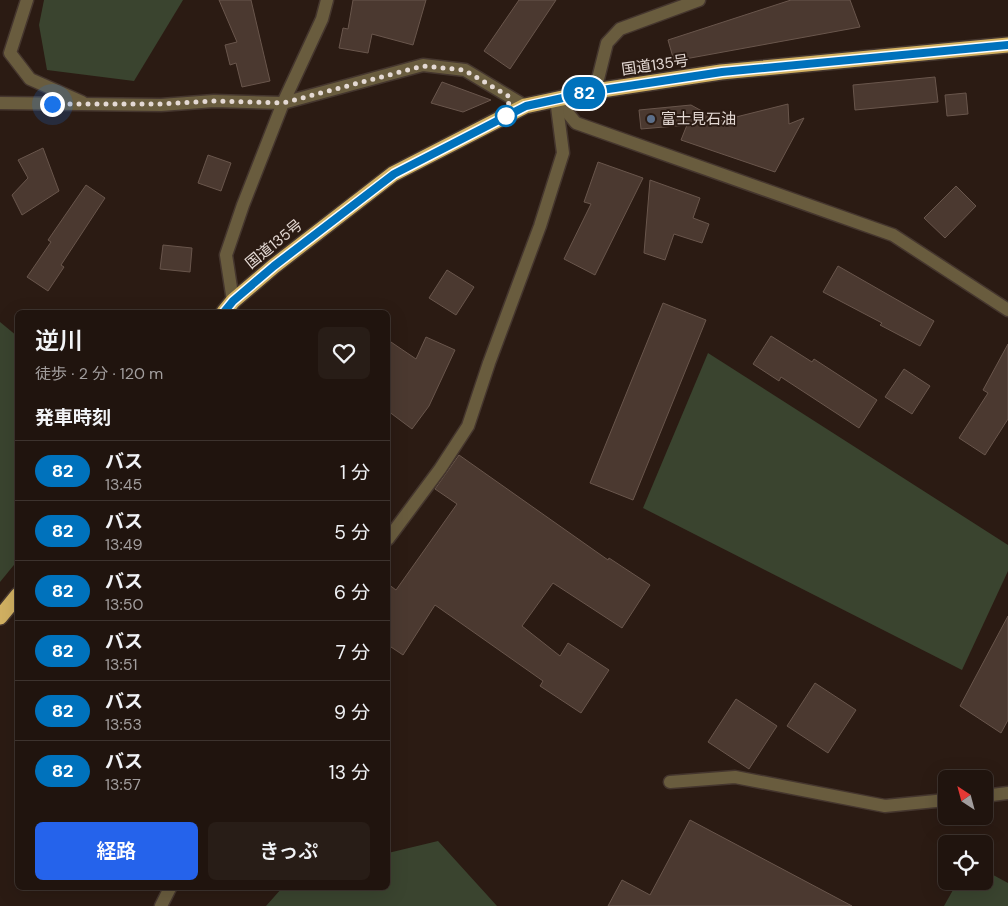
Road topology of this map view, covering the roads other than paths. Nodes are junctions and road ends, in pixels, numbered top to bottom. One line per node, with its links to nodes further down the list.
1 (27, 0): 9 (street)
2 (327, 0): 8 (street)
3 (699, 0): 5 (street)
4 (1008, 45): 5 (highway, 国道135号)
5 (595, 91): 6 (highway, 国道135号)
6 (556, 99): 10 (highway, 国道135号); 12 (street); 13 (street)
7 (0, 103): 9 (street)
8 (283, 103): 9 (street); 10 (street); 11 (street)
9 (87, 105)
10 (526, 106): 11 (highway, 国道135号)
11 (228, 307)
12 (1008, 310)
13 (390, 536)
14 (15, 599): 15 (highway)
15 (0, 617)
16 (670, 782): 19 (street)
17 (1008, 793): 18 (street)
18 (993, 795)
19 (938, 801)
20 (169, 890): 21 (street)
21 (161, 906)

